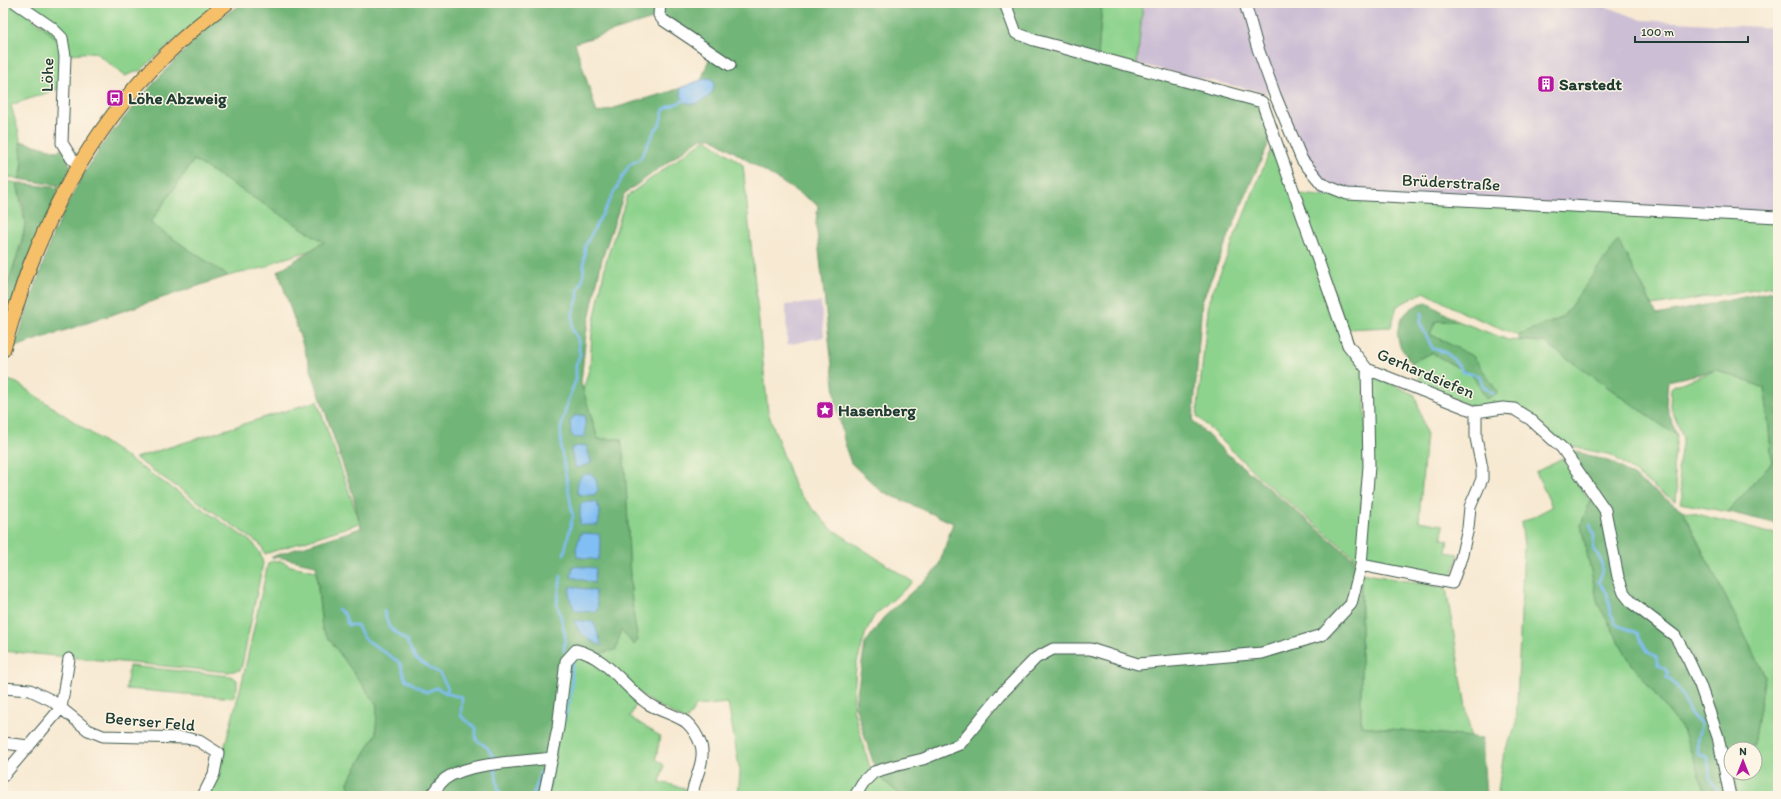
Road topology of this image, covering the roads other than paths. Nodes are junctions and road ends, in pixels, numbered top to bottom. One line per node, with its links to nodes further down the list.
1 (16, 3): 7 (street, Löhe)
2 (227, 3): 7 (main road)
3 (660, 3): 6 (street)
4 (1004, 3): 10 (street, Gerhardsiefen)
5 (1245, 3): 8 (street, Brüderstraße)
6 (730, 65)
7 (79, 165): 9 (main road)
8 (1778, 217)
9 (3, 350)
10 (1367, 369): 11 (street, Gerhardsiefen); 12 (street)
11 (1476, 412): 12 (street, Gerhardsiefen); 25 (street, Gerhardsiefen)
12 (1360, 565): 24 (street)
13 (69, 659): 15 (street)
14 (3, 688): 15 (street)
15 (61, 708): 17 (street); 20 (street, Beerser Feld)
16 (3, 743): 17 (street)
17 (29, 746): 19 (street)
18 (552, 758): 21 (street); 22 (street); 23 (street)
19 (3, 776)
20 (203, 796)
21 (431, 796)
22 (544, 796)
23 (692, 796)
24 (855, 796)
25 (1730, 796)

